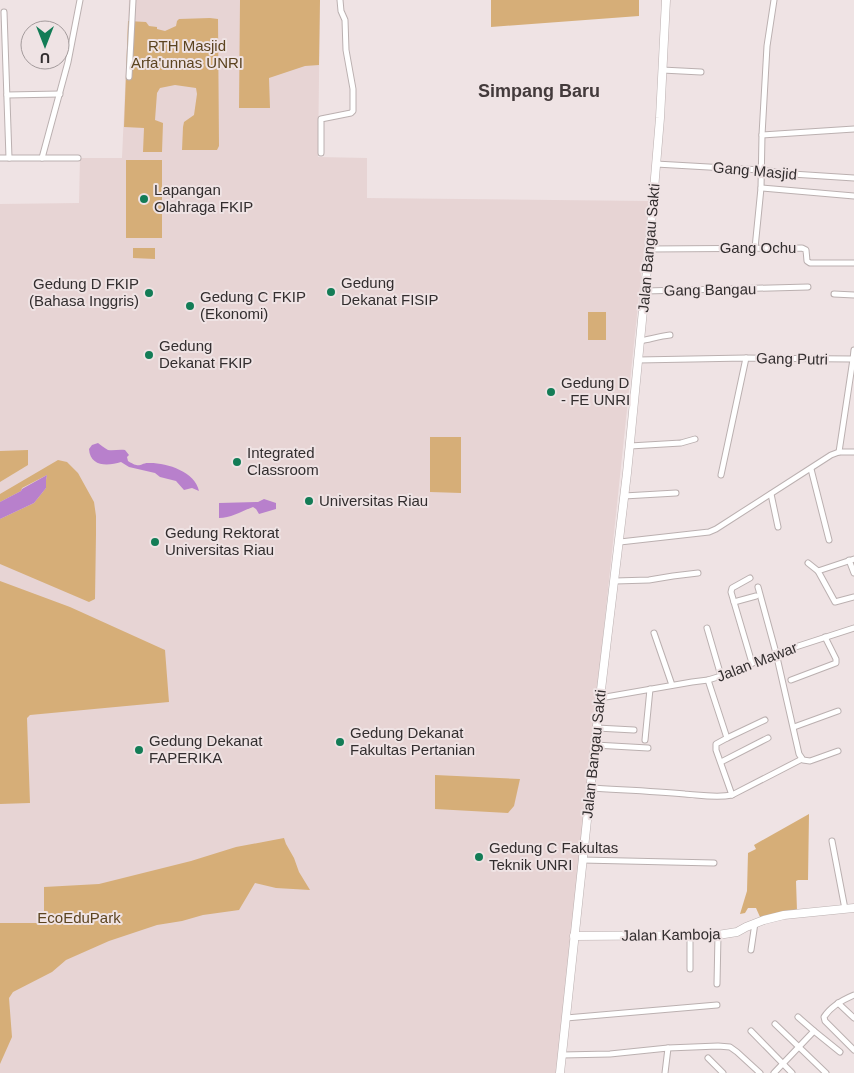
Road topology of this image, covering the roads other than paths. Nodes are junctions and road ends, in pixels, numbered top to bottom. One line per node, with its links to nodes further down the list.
1 (80, 0): 12 (street)
2 (134, 0): 9 (street)
3 (340, 0): 16 (street)
4 (666, 0): 7 (street, Jalan Bangau Sakti)
5 (774, 0): 15 (street)
6 (4, 12): 11 (street)
7 (662, 70): 8 (street); 21 (street, Jalan Bangau Sakti)
8 (701, 72)
9 (129, 77)
10 (0, 85): 11 (street)
11 (7, 85): 13 (street)
12 (60, 94): 13 (street); 19 (street)
13 (7, 95): 18 (street)
14 (854, 129): 15 (street)
15 (762, 135): 22 (street)
16 (321, 153)
17 (0, 158): 18 (street)
18 (9, 158): 19 (street)
19 (42, 158): 20 (street)
20 (78, 158)
21 (656, 164): 22 (street, Gang Masjid); 27 (street, Jalan Bangau Sakti)
22 (761, 170): 23 (street, Gang Masjid); 24 (street)
23 (854, 178)
24 (761, 188): 25 (street); 26 (street)
25 (854, 196)
26 (755, 248): 27 (street, Gang Ochu); 28 (street, Gang Ochu)
27 (649, 249): 30 (street, Jalan Bangau Sakti)
28 (854, 263)
29 (808, 287): 30 (street, Gang Bangau)
30 (645, 291): 34 (street, Jalan Bangau Sakti)
31 (834, 294): 32 (street)
32 (854, 296)
33 (670, 335): 34 (street)
34 (640, 341): 37 (street, Jalan Bangau Sakti)
35 (854, 350): 38 (street)
36 (746, 358): 37 (street, Gang Putri); 38 (street, Gang Putri); 44 (street)
37 (638, 360): 40 (street, Jalan Bangau Sakti)
38 (853, 360): 41 (street)
39 (695, 439): 40 (street)
40 (630, 446): 47 (street, Jalan Bangau Sakti)
41 (839, 452): 42 (street); 43 (street)
42 (854, 452)
43 (811, 469): 46 (street); 49 (street)
44 (721, 475)
45 (676, 493): 47 (street)
46 (770, 494): 48 (street); 50 (street)
47 (624, 496): 50 (street, Jalan Bangau Sakti)
48 (778, 527)
49 (829, 540)
50 (620, 542): 57 (street, Jalan Bangau Sakti)
51 (852, 560): 53 (street); 55 (street)
52 (808, 563): 53 (street)
53 (818, 570): 60 (street)
54 (698, 573): 57 (street)
55 (854, 573)
56 (750, 578): 61 (street)
57 (614, 581): 73 (street, Jalan Bangau Sakti)
58 (758, 586): 66 (street)
59 (756, 596): 61 (street)
60 (854, 597)
61 (734, 602): 67 (street)
62 (707, 628): 68 (street)
63 (854, 628): 65 (street, Jalan Mawar)
64 (654, 634): 71 (street)
65 (826, 637): 66 (street, Jalan Mawar); 70 (street)
66 (776, 653): 67 (street, Jalan Mawar); 76 (street)
67 (752, 664): 68 (street, Jalan Mawar)
68 (721, 676): 69 (street, Jalan Mawar)
69 (708, 680): 71 (street, Jalan Mawar); 79 (street)
70 (791, 680)
71 (672, 685): 72 (street, Jalan Mawar)
72 (650, 689): 73 (street, Jalan Mawar); 81 (street)
73 (600, 698): 77 (street, Jalan Bangau Sakti)
74 (838, 711): 76 (street)
75 (765, 720): 79 (street)
76 (794, 727): 85 (street)
77 (597, 728): 78 (street); 82 (street, Jalan Bangau Sakti)
78 (634, 730)
79 (727, 738): 86 (street)
80 (768, 738): 86 (street)
81 (645, 740)
82 (595, 745): 83 (street); 87 (street, Jalan Bangau Sakti)
83 (648, 748)
84 (838, 751): 85 (street)
85 (802, 759): 88 (street)
86 (721, 762): 88 (street)
87 (590, 788): 88 (street); 90 (street, Jalan Bangau Sakti)
88 (732, 795)
89 (832, 841): 93 (street)
90 (582, 860): 91 (street); 97 (street, Jalan Bangau Sakti)
91 (714, 863)
92 (854, 908): 93 (street, Jalan Kamboja)
93 (845, 909): 94 (street, Jalan Kamboja)
94 (755, 923): 96 (street, Jalan Kamboja); 98 (street)
95 (690, 935): 96 (street, Jalan Kamboja); 97 (street, Jalan Kamboja); 99 (street)
96 (718, 935): 100 (street)
97 (574, 936): 105 (street, Jalan Bangau Sakti)
98 (752, 950)
99 (690, 969)
100 (717, 984)
101 (854, 995): 102 (street)
102 (838, 1003): 106 (street); 112 (street)
103 (717, 1005): 105 (street)
104 (798, 1016): 109 (street)
105 (566, 1018): 114 (street, Jalan Bangau Sakti)
106 (854, 1018)
107 (776, 1024): 110 (street)
108 (751, 1031): 116 (street)
109 (814, 1031): 110 (street); 113 (street)
110 (800, 1047): 116 (street); 123 (street)
111 (668, 1048): 114 (street); 118 (street); 120 (street)
112 (854, 1050)
113 (840, 1052)
114 (562, 1055): 117 (street, Jalan Bangau Sakti)
115 (708, 1058): 119 (street)
116 (782, 1064): 121 (street); 122 (street)
117 (560, 1073)
118 (665, 1073)
119 (723, 1073)
120 (760, 1073)
121 (774, 1073)
122 (792, 1073)
123 (826, 1073)

